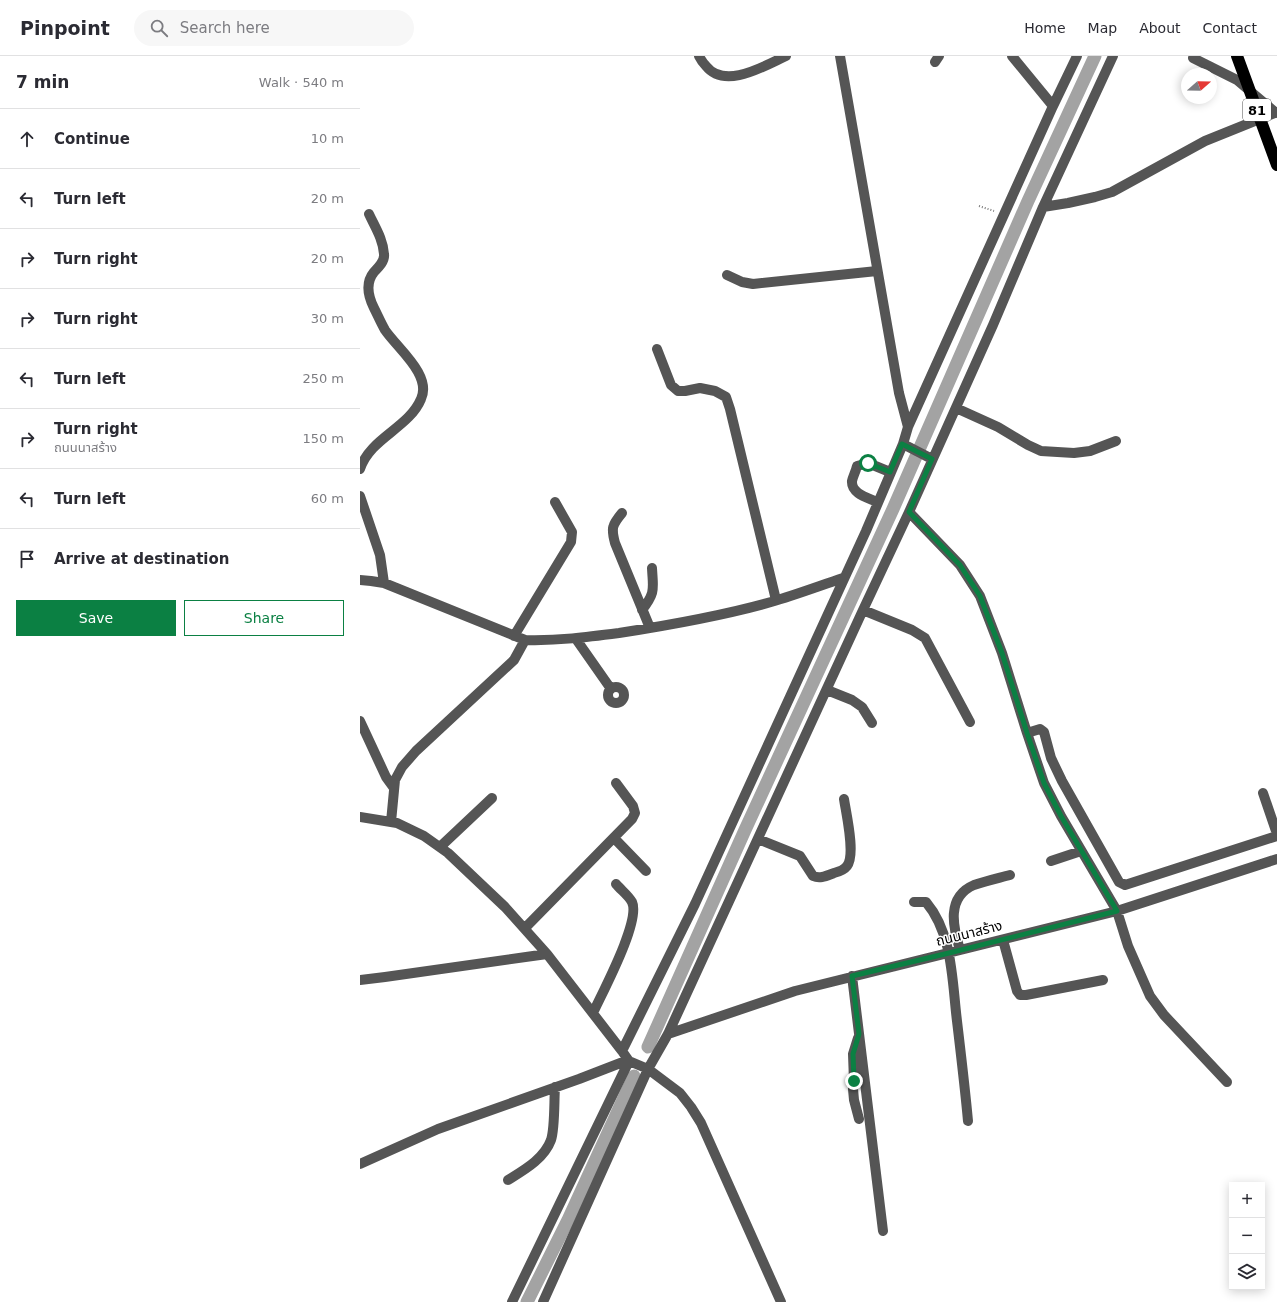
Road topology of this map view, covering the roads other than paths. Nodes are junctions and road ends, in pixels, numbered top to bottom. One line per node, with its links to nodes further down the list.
1 (699, 56): 2 (street)
2 (786, 56)
3 (1012, 56): 9 (street)
4 (1077, 56): 9 (street)
5 (1113, 56): 12 (street)
6 (1237, 56): 11 (highway, 81)
7 (841, 57): 14 (street)
8 (1193, 58): 10 (street)
9 (1053, 106): 18 (street)
10 (1276, 112): 12 (street)
11 (1277, 165)
12 (1043, 207): 17 (street)
13 (369, 214): 22 (street)
14 (877, 271): 15 (street); 18 (street)
15 (727, 275)
16 (657, 349): 33 (street)
17 (956, 408): 19 (street); 21 (street)
18 (908, 427): 20 (street)
19 (1116, 441)
20 (906, 446): 21 (street); 23 (street)
21 (929, 458): 27 (street)
22 (360, 469)
23 (890, 472): 26 (street); 26 (street)
24 (360, 496): 32 (street)
25 (555, 502): 37 (street)
26 (877, 502): 30 (street)
27 (909, 512): 35 (street); 45 (street)
28 (622, 514): 34 (street)
29 (652, 568): 34 (street)
30 (843, 578): 33 (street); 76 (street)
31 (360, 580): 32 (street)
32 (384, 583): 37 (street)
33 (776, 600): 36 (street)
34 (642, 610): 36 (street)
35 (863, 610): 41 (street); 43 (street)
36 (650, 628): 38 (street)
37 (514, 636): 39 (street)
38 (576, 639): 39 (street); 40 (street)
39 (525, 640): 47 (street)
40 (612, 689)
41 (827, 690): 44 (street); 55 (street)
42 (360, 721): 47 (street)
43 (970, 722)
44 (872, 723)
45 (1027, 733): 53 (street); 57 (street)
46 (616, 783): 54 (street)
47 (394, 788): 52 (street)
48 (1263, 793): 53 (street)
49 (492, 798): 56 (street)
50 (844, 799): 55 (street)
51 (360, 817): 52 (street)
52 (391, 822): 56 (street)
53 (1277, 835)
54 (614, 838): 60 (street); 65 (street)
55 (758, 839): 74 (street)
56 (440, 847): 65 (street)
57 (1081, 851): 59 (street); 64 (street)
58 (1277, 859): 64 (street, ถนนนาสร้าง)
59 (1051, 861)
60 (646, 871)
61 (1010, 874): 67 (street)
62 (616, 884): 73 (street)
63 (914, 902): 68 (street)
64 (1117, 911): 66 (street, ถนนนาสร้าง); 79 (street)
65 (524, 928): 69 (street)
66 (1003, 940): 67 (street, ถนนนาสร้าง); 72 (street)
67 (960, 950): 68 (street, ถนนนาสร้าง)
68 (949, 953): 70 (street, ถนนนาสร้าง); 82 (street)
69 (547, 954): 71 (street); 73 (street)
70 (852, 976): 74 (street, ถนนนาสร้าง); 75 (street)
71 (360, 980)
72 (1103, 980)
73 (592, 1013): 76 (street)
74 (668, 1034): 78 (street)
75 (859, 1034): 81 (street); 85 (street)
76 (622, 1051): 77 (street)
77 (629, 1061): 78 (street); 80 (street); 86 (street)
78 (648, 1069): 87 (street); 88 (street)
79 (1227, 1082)
80 (555, 1087): 83 (street); 84 (street)
81 (859, 1119)
82 (968, 1121)
83 (360, 1164)
84 (508, 1180)
85 (883, 1231)
86 (512, 1302)
87 (543, 1302)
88 (780, 1302)

